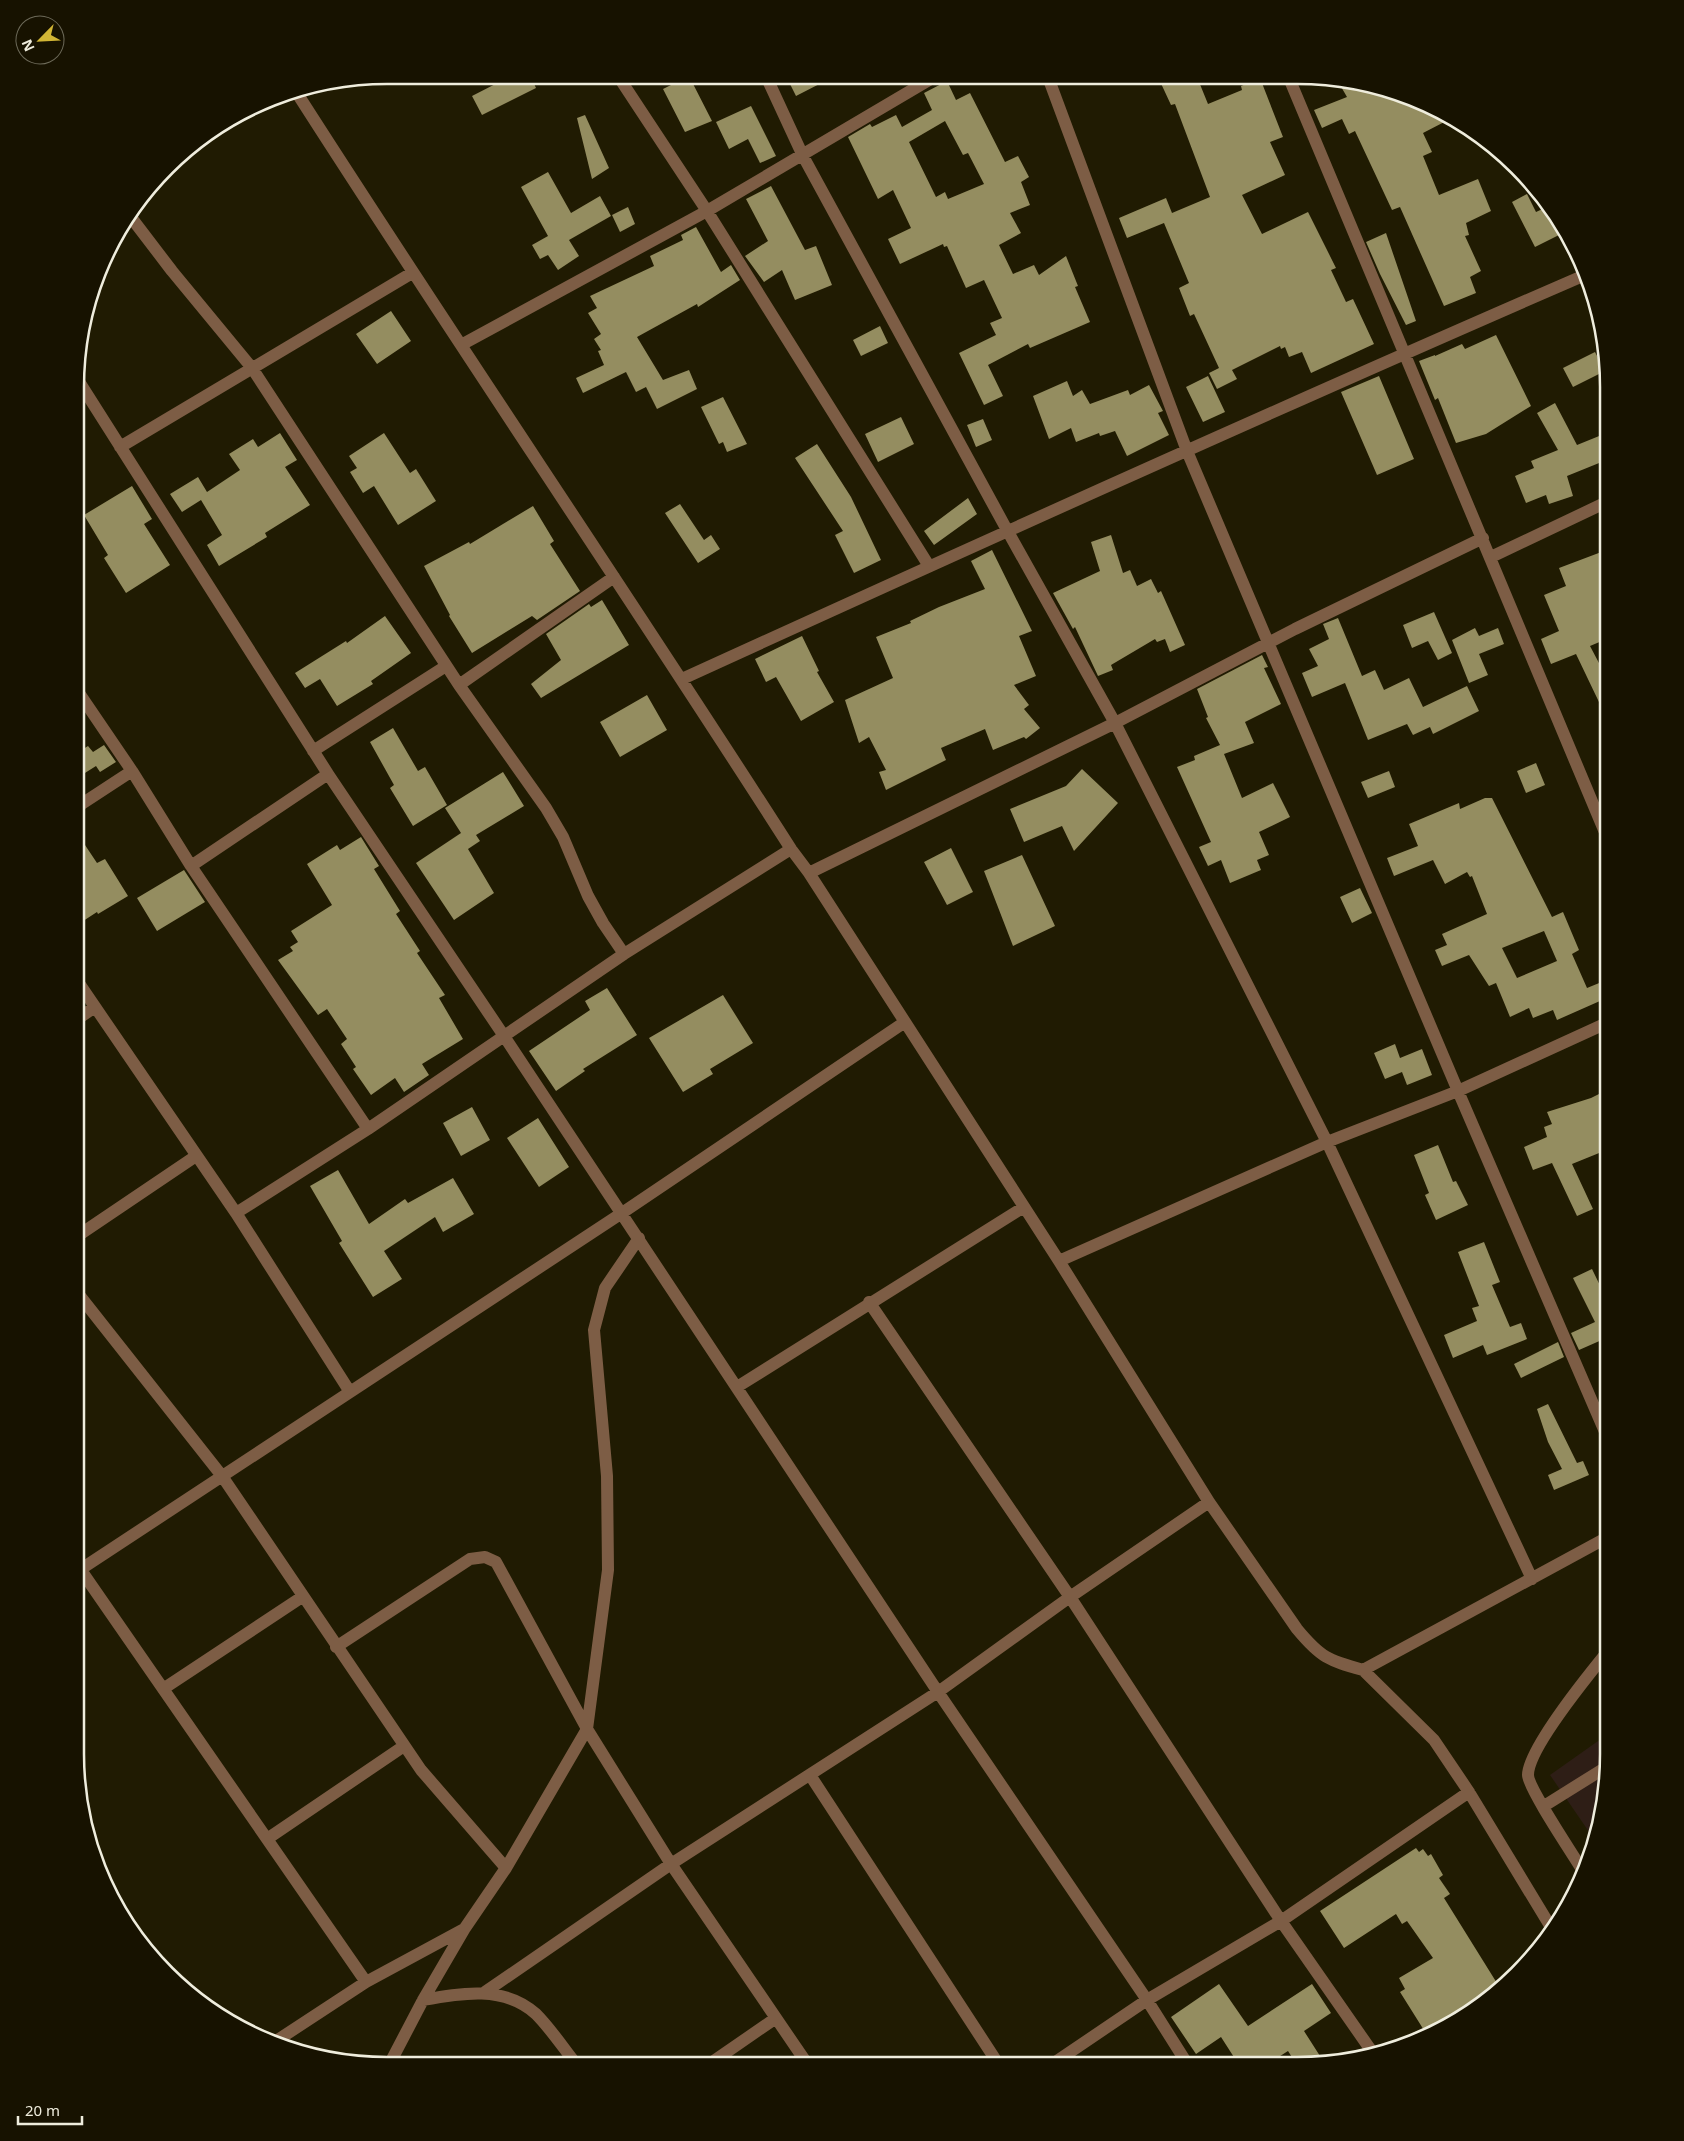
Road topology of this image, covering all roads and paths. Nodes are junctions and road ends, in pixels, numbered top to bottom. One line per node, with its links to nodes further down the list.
1 (623, 84): 8 (street)
2 (770, 84): 7 (street)
3 (921, 84): 7 (street)
4 (1051, 84): 17 (street)
5 (1292, 84): 13 (street)
6 (299, 97): 10 (street)
7 (802, 156): 8 (street); 19 (street)
8 (708, 211): 12 (street); 22 (street)
9 (134, 221): 14 (street)
10 (412, 273): 12 (street); 14 (street)
11 (1580, 278): 13 (street)
12 (462, 345): 23 (street)
13 (1405, 353): 17 (street); 20 (street)
14 (252, 368): 16 (street); 25 (street)
15 (84, 390): 16 (street)
16 (120, 447): 30 (street)
17 (1187, 451): 19 (street); 24 (street)
18 (1600, 505): 21 (street)
19 (1007, 530): 22 (street); 29 (street)
20 (1483, 538): 21 (street); 24 (street)
21 (1490, 557): 34 (street)
22 (929, 566): 26 (street)
23 (614, 576): 26 (street); 27 (street)
24 (1268, 643): 29 (street); 45 (street)
25 (446, 666): 27 (street); 30 (street)
26 (682, 679): 35 (street)
27 (459, 685): 38 (street)
28 (84, 700): 31 (street)
29 (1115, 723): 37 (street); 47 (street)
30 (313, 751): 32 (street)
31 (132, 771): 33 (street); 36 (street)
32 (328, 774): 36 (street); 44 (street)
33 (84, 802)
34 (1600, 820)
35 (791, 849): 37 (street); 38 (street)
36 (192, 866): 46 (street)
37 (809, 873): 42 (street)
38 (624, 954): 44 (street)
39 (84, 991): 40 (street)
40 (95, 1007): 41 (street); 48 (street)
41 (84, 1015)
42 (905, 1022): 49 (street); 51 (street)
43 (1600, 1026): 45 (street)
44 (504, 1036): 46 (street); 51 (street)
45 (1458, 1091): 47 (street); 59 (street)
46 (368, 1129): 50 (street)
47 (1327, 1142): 54 (street); 65 (street)
48 (196, 1156): 50 (street); 52 (street)
49 (1024, 1207): 54 (street); 56 (street)
50 (236, 1213): 58 (street)
51 (622, 1213): 53 (street); 58 (street)
52 (84, 1232)
53 (638, 1238): 57 (street); 73 (street)
54 (1059, 1261): 61 (street)
55 (84, 1301): 60 (street)
56 (869, 1302): 57 (street); 67 (street)
57 (737, 1387): 72 (street)
58 (350, 1392): 60 (street)
59 (1600, 1422)
60 (222, 1476): 63 (street); 66 (street)
61 (1209, 1502): 67 (street); 70 (street)
62 (1600, 1541): 65 (street)
63 (84, 1565)
64 (84, 1579): 71 (street)
65 (1532, 1579): 70 (street)
66 (302, 1596): 68 (street); 71 (street)
67 (1070, 1597): 72 (street); 83 (street)
68 (336, 1647): 73 (street); 74 (street)
69 (1600, 1661): 78 (street)
70 (1363, 1670): 77 (street)
71 (163, 1689): 79 (street)
72 (938, 1692): 76 (street); 89 (street)
73 (587, 1729): 80 (street); 82 (street)
74 (404, 1746): 79 (street); 82 (street)
75 (1600, 1771): 78 (street)
76 (810, 1775): 80 (street); 97 (street)
77 (1469, 1792): 83 (street); 84 (street)
78 (1544, 1806): 81 (street)
79 (267, 1839): 86 (street)
80 (671, 1864): 87 (street); 90 (street)
81 (1579, 1864)
82 (506, 1868): 85 (street)
83 (1281, 1921): 89 (street); 92 (street)
84 (1548, 1923)
85 (465, 1928): 86 (street); 88 (street)
86 (366, 1982): 91 (street)
87 (485, 1992): 88 (street); 94 (street)
88 (423, 2000): 93 (street)
89 (1147, 2000): 98 (street); 99 (street)
90 (776, 2018): 95 (street); 96 (street)
91 (281, 2038)
92 (1370, 2048)
93 (393, 2057)
94 (571, 2057)
95 (720, 2057)
96 (803, 2057)
97 (994, 2057)
98 (1063, 2057)
99 (1183, 2057)

